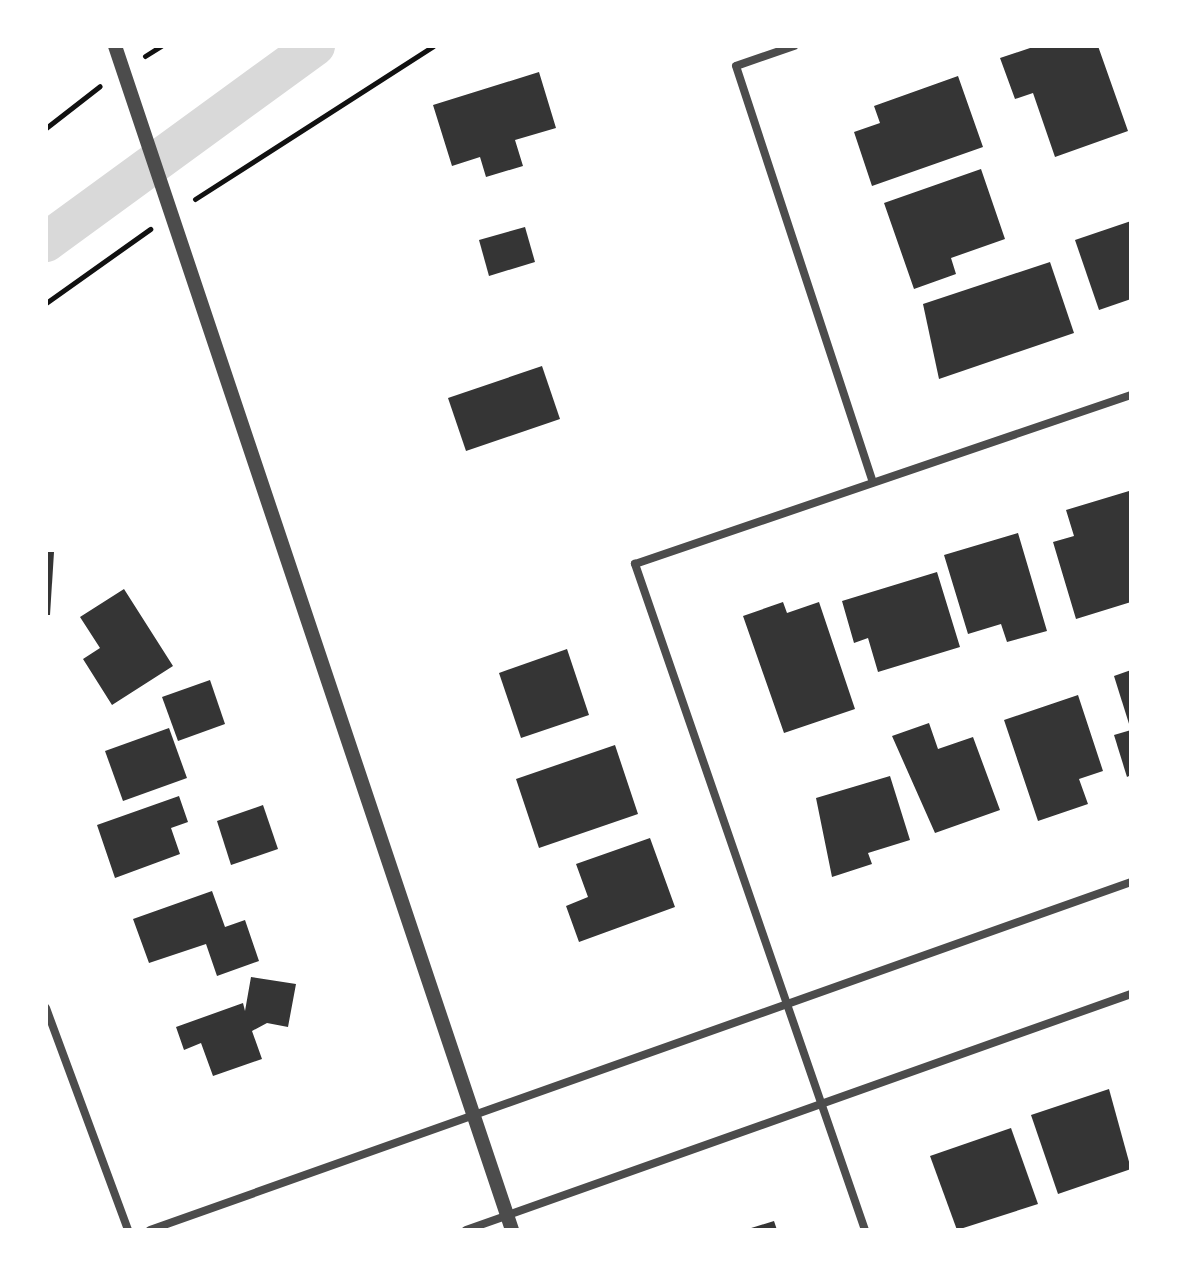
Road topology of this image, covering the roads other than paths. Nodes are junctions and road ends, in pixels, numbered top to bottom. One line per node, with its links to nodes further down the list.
1 (115, 46): 10 (street)
2 (794, 46): 4 (street)
3 (1131, 395): 4 (street)
4 (873, 482): 7 (street)
5 (1131, 882): 7 (street)
6 (1131, 994): 9 (street)
7 (787, 1004): 9 (street); 10 (street)
8 (46, 1008): 12 (street)
9 (820, 1104): 11 (street); 15 (street)
10 (474, 1116): 11 (street); 13 (street)
11 (510, 1223): 14 (street)
12 (128, 1230)
13 (150, 1230)
14 (466, 1230)
15 (865, 1230)

